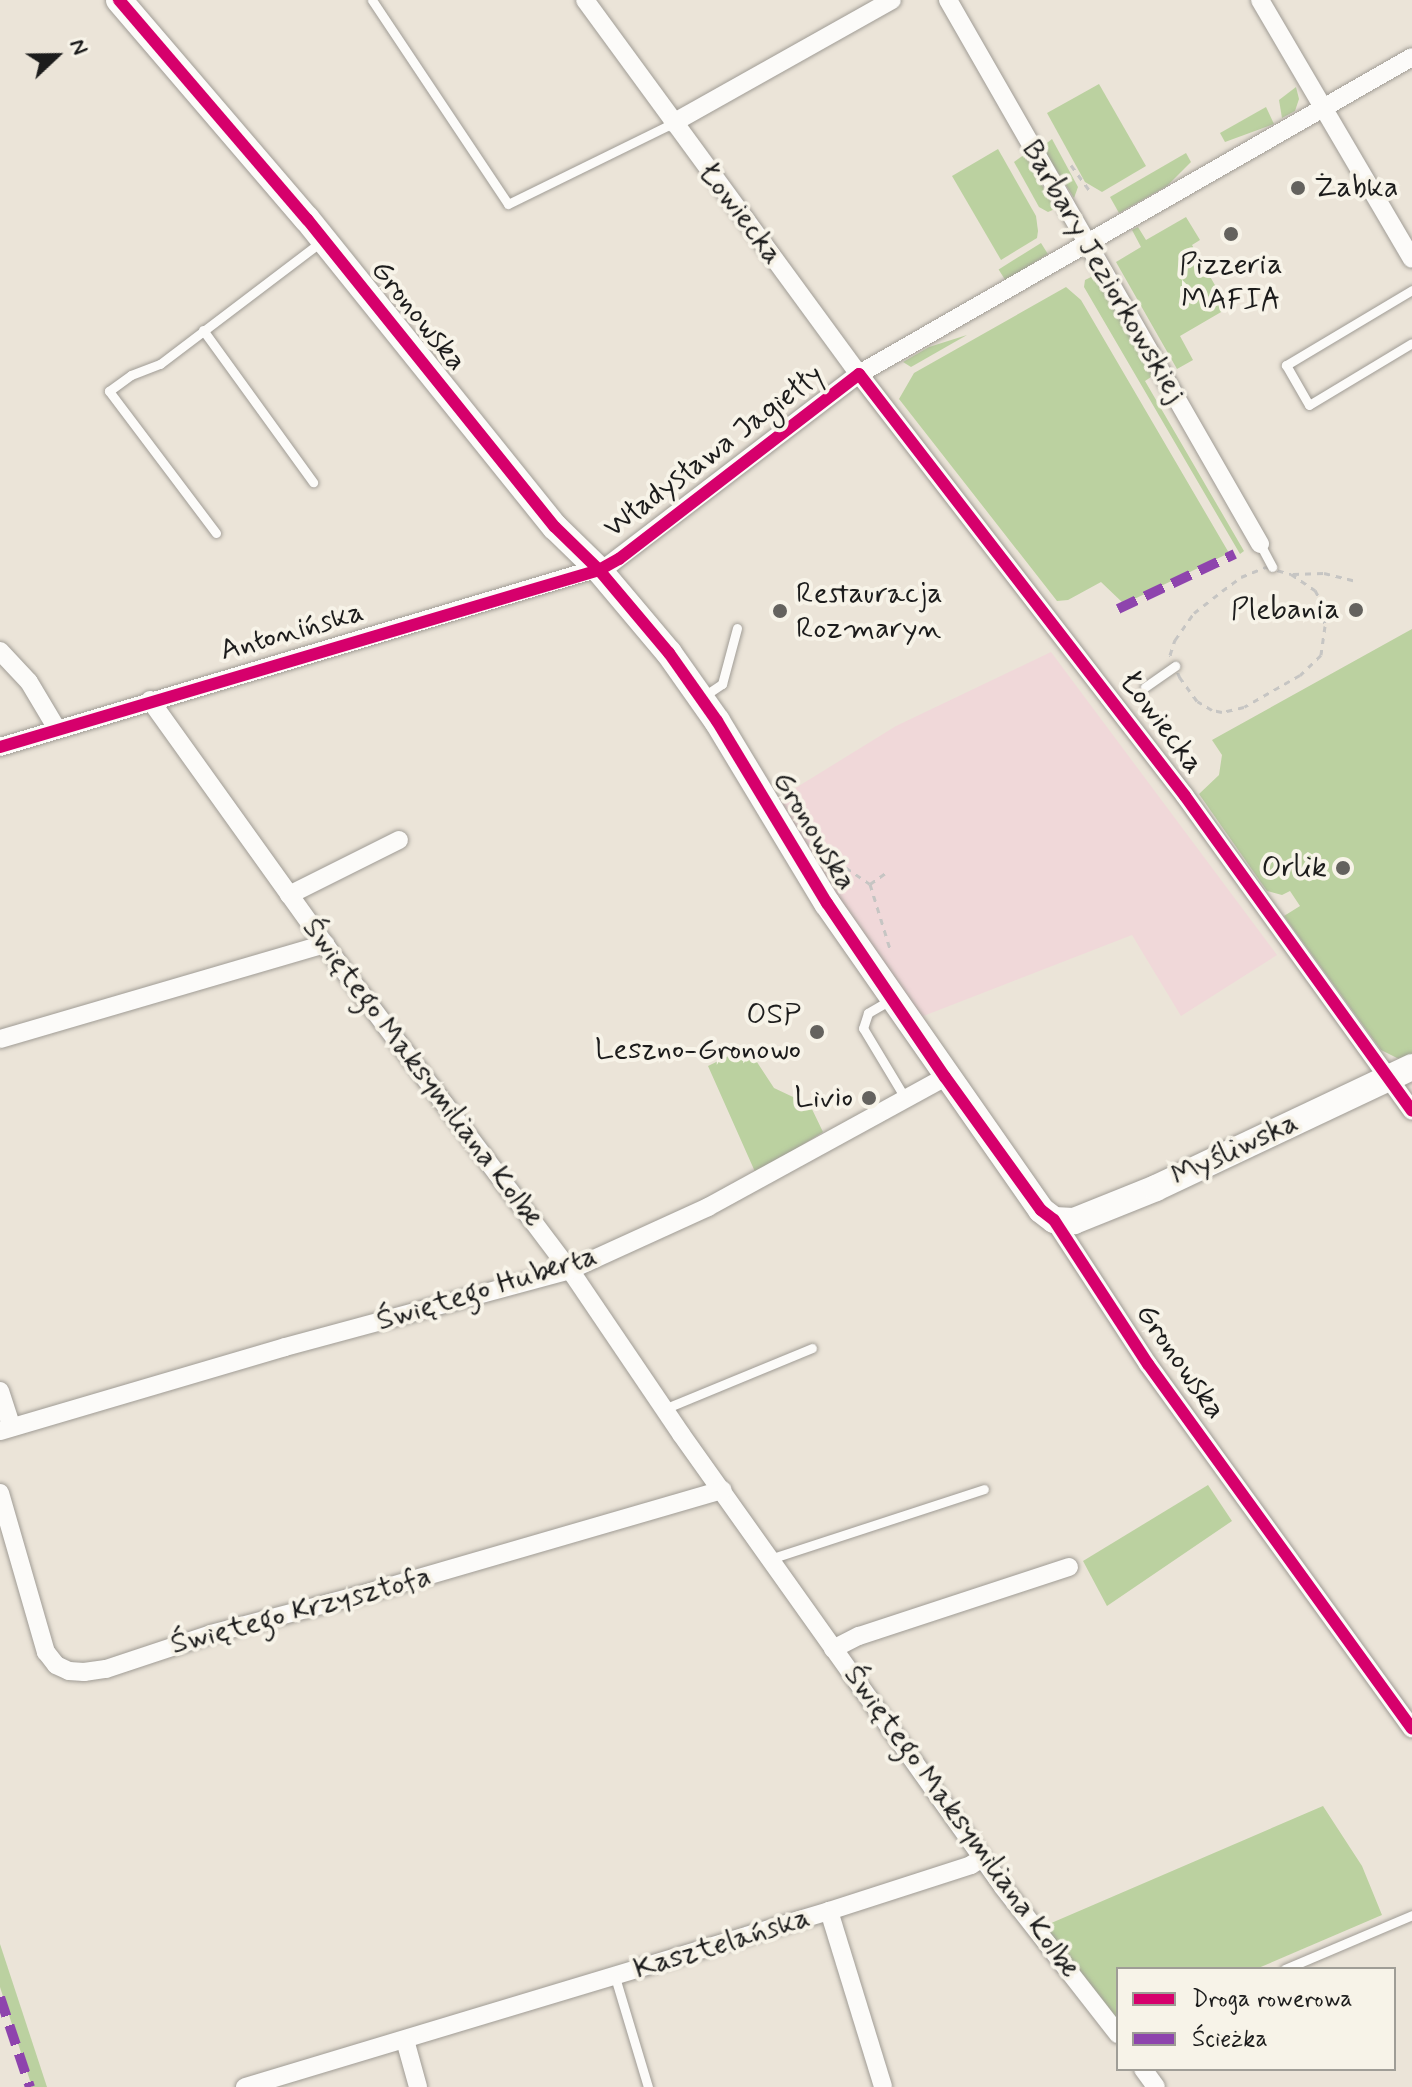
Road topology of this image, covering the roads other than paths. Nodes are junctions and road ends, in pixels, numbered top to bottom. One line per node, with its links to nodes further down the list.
1 (119, 0): 10 (street, Gronowska)
2 (372, 0): 9 (lane)
3 (585, 0): 9 (street, Łowiecka)
4 (892, 0): 9 (street)
5 (948, 0): 11 (street, Barbary Jeziorkowskiej)
6 (1260, 0): 8 (street)
7 (1412, 57): 8 (street, Władysława Jagiełły)
8 (1323, 107): 11 (street, Władysława Jagiełły); 12 (street)
9 (673, 123): 16 (street, Łowiecka)
10 (324, 240): 14 (lane); 21 (street, Gronowska)
11 (1086, 244): 16 (street, Władysława Jagiełły); 19 (street, Barbary Jeziorkowskiej)
12 (1412, 259)
13 (1412, 290): 15 (lane)
14 (203, 330): 17 (lane); 18 (lane)
15 (1412, 343)
16 (859, 374): 21 (street, Władysława Jagiełły); 37 (street, Łowiecka)
17 (313, 482)
18 (216, 533)
19 (1260, 544): 20 (lane)
20 (1272, 567)
21 (599, 570): 26 (street, Gronowska); 27 (street, Antonińska)
22 (737, 628): 26 (lane)
23 (0, 651): 28 (street)
24 (1175, 666): 25 (lane)
25 (1145, 687)
26 (701, 698): 33 (street, Gronowska)
27 (150, 700): 28 (street, Antonińska); 31 (street, Świętego Maksymiliana Kolbe)
28 (57, 729): 29 (street, Antonińska)
29 (0, 747)
30 (399, 840): 31 (street, Świętego Maksymiliana Kolbe)
31 (289, 895): 32 (street, Świętego Maksymiliana Kolbe)
32 (325, 944): 34 (street); 41 (street, Świętego Maksymiliana Kolbe)
33 (892, 999): 36 (street, Gronowska); 38 (lane)
34 (0, 1039)
35 (1412, 1067): 37 (street, Myśliwska)
36 (945, 1077): 38 (street, Świętego Huberta); 40 (street, Gronowska)
37 (1387, 1078): 39 (street, Łowiecka); 40 (street, Myśliwska)
38 (905, 1098): 41 (street, Świętego Huberta)
39 (1412, 1111)
40 (1054, 1220): 52 (street, Gronowska)
41 (570, 1270): 44 (street, Świętego Maksymiliana Kolbe); 45 (street, Świętego Huberta)
42 (812, 1348): 44 (lane)
43 (0, 1391): 45 (street)
44 (664, 1409): 47 (street, Świętego Maksymiliana Kolbe)
45 (6, 1429)
46 (984, 1489): 49 (lane)
47 (722, 1490): 48 (street, Świętego Krzysztofa); 49 (street, Świętego Maksymiliana Kolbe)
48 (0, 1493)
49 (770, 1559): 51 (street, Świętego Maksymiliana Kolbe)
50 (1069, 1567): 51 (street, Świętego Maksymiliana Kolbe)
51 (833, 1649): 53 (street, Świętego Maksymiliana Kolbe)
52 (1412, 1729)
53 (982, 1858): 54 (street, Kasztelańska); 58 (street, Świętego Maksymiliana Kolbe)
54 (829, 1911): 57 (street, Kasztelańska); 63 (street, Kasztelańska)
55 (1412, 1915): 56 (lane)
56 (1290, 1967)
57 (615, 1977): 59 (street, Kasztelańska); 62 (lane, Kasztelańska)
58 (1116, 2031)
59 (405, 2040): 60 (street, Kasztelańska); 61 (street)
60 (245, 2087)
61 (418, 2087)
62 (648, 2087)
63 (883, 2087)

